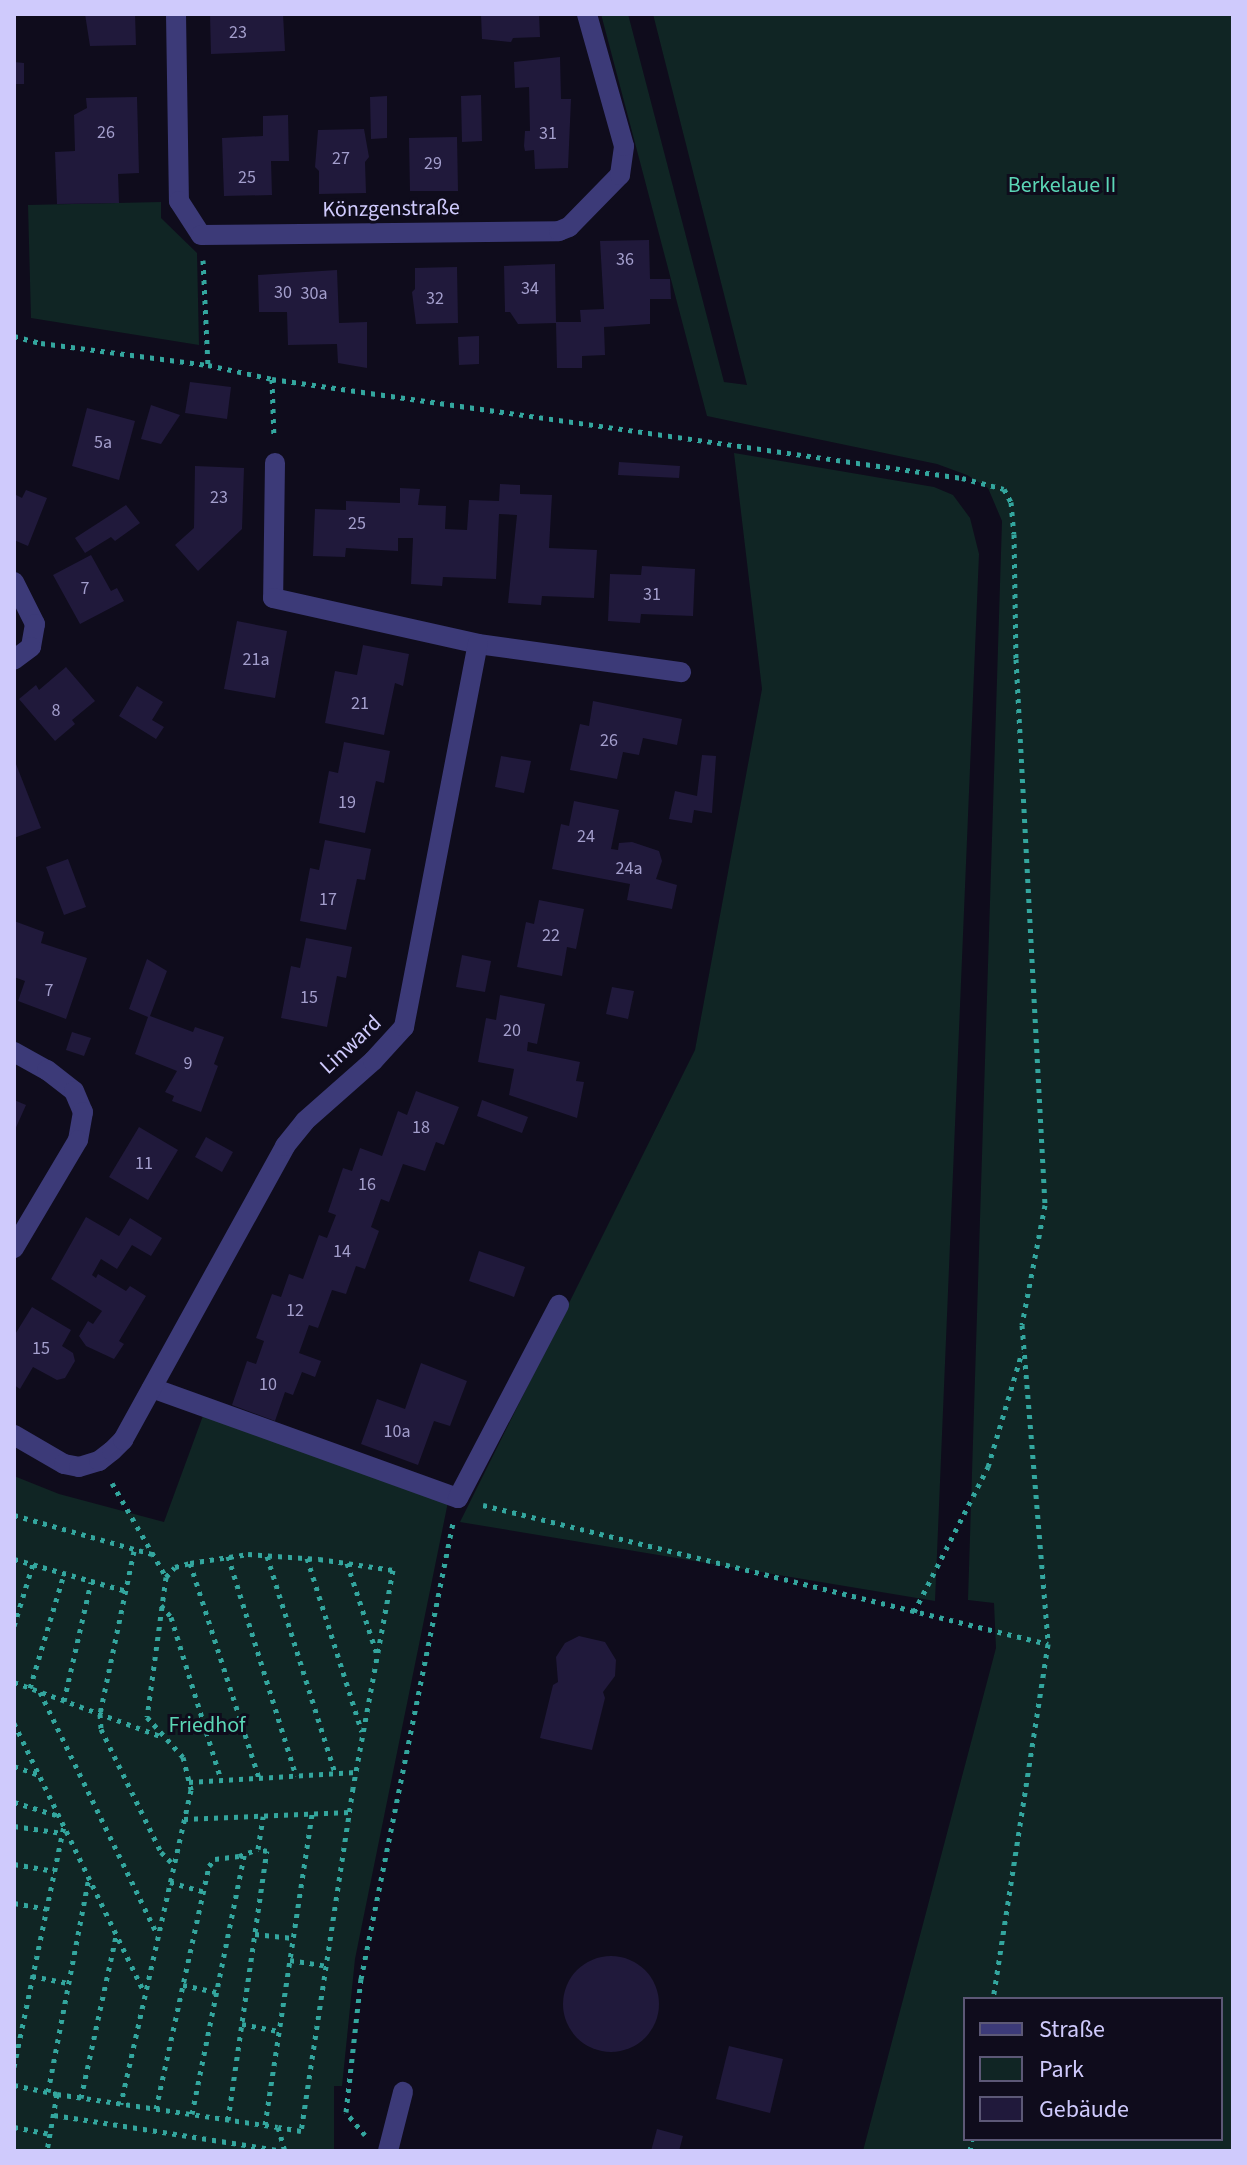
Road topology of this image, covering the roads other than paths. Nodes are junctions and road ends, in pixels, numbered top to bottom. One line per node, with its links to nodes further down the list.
1 (176, 14): 2 (street, Könzgenstraße)
2 (587, 14)
3 (275, 463): 5 (street)
4 (14, 582): 6 (street)
5 (478, 644): 7 (street); 11 (street, Linward)
6 (14, 660)
7 (681, 672)
8 (14, 1052): 9 (street)
9 (14, 1248)
10 (559, 1305): 11 (street)
11 (152, 1388): 12 (street, Linward)
12 (14, 1435)
13 (403, 2092): 14 (street)
14 (379, 2146)

